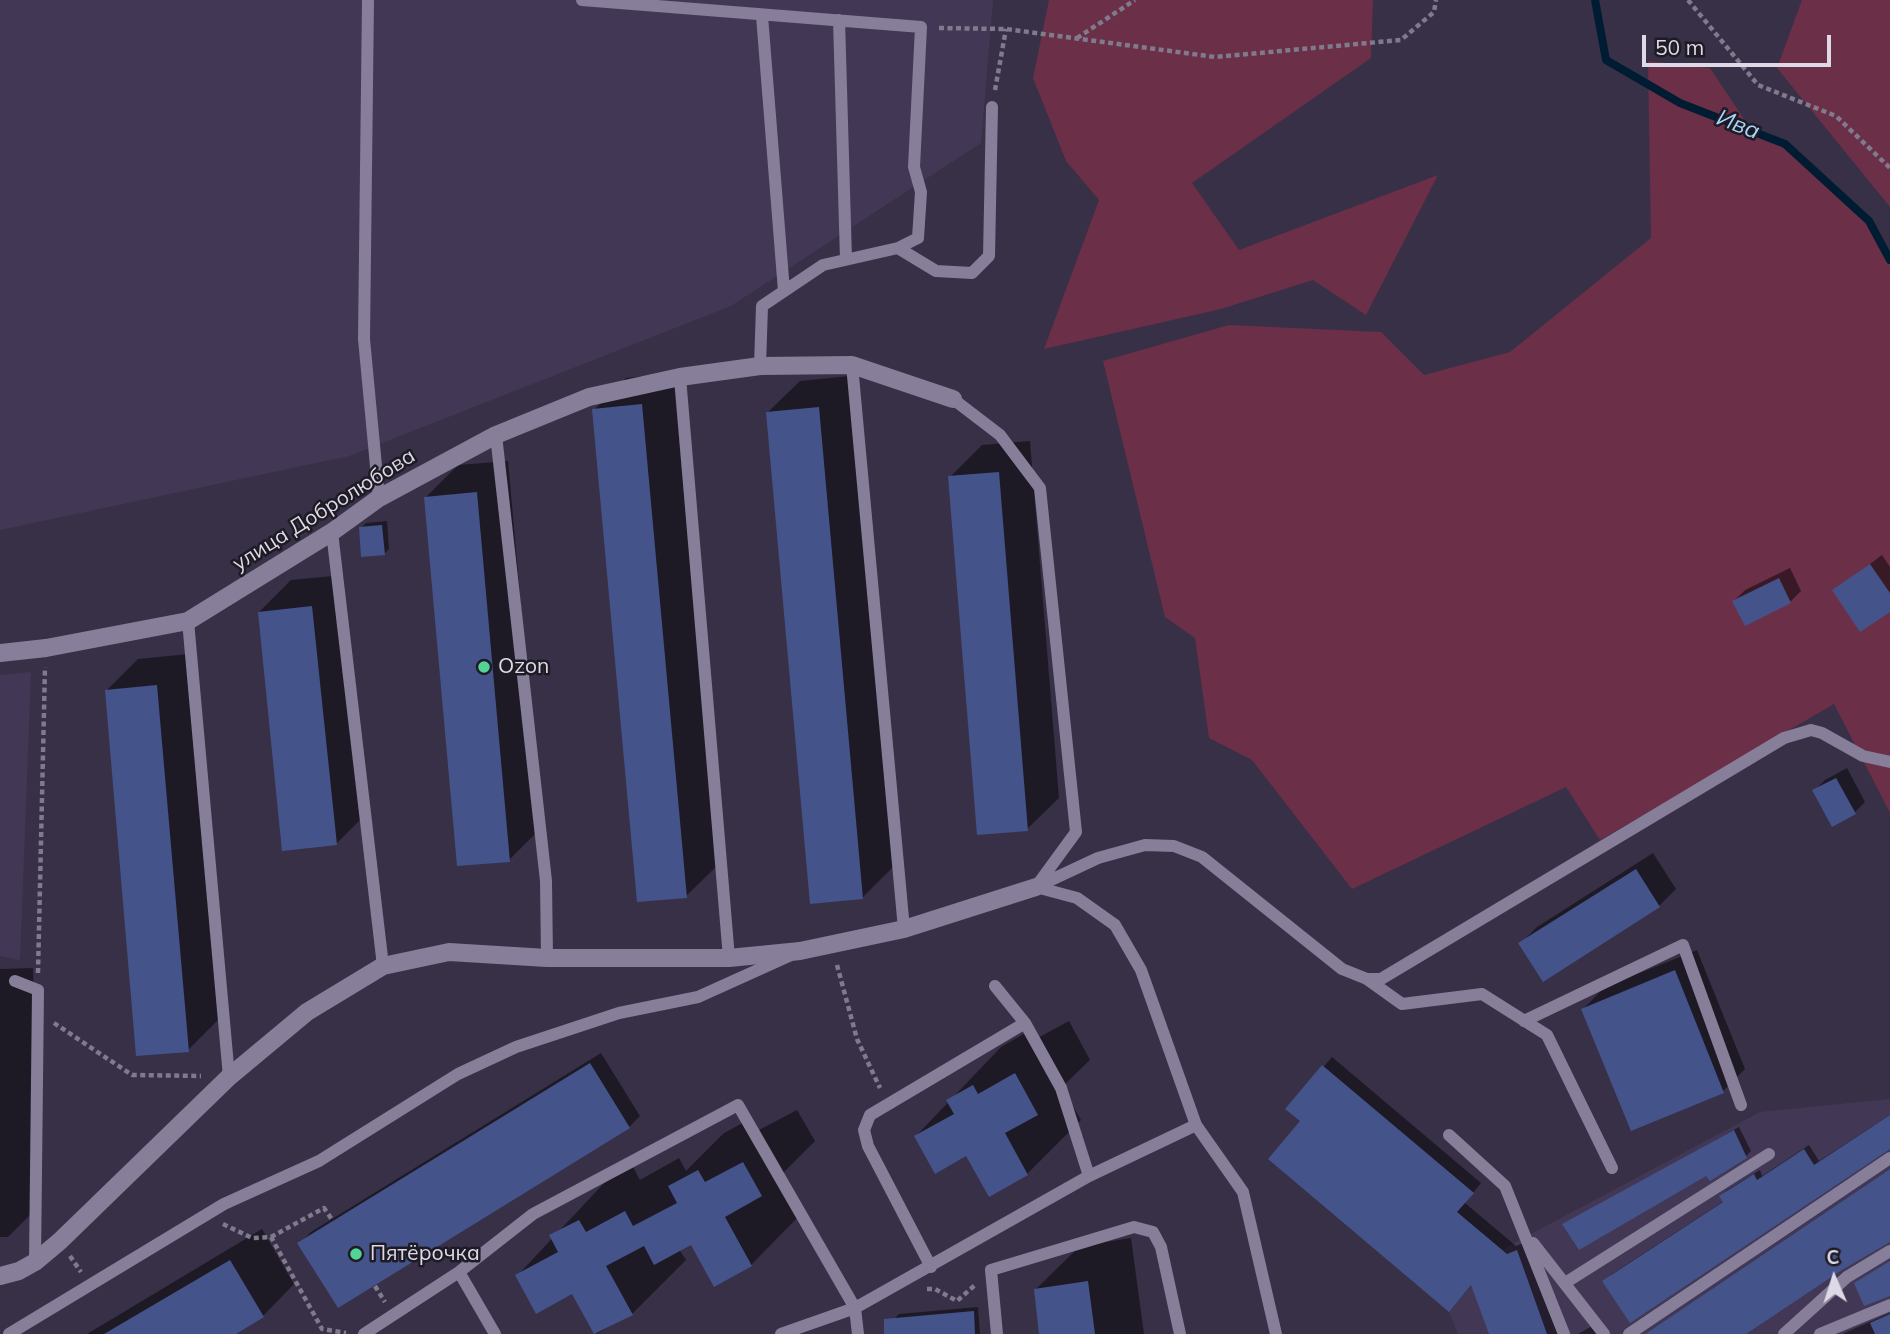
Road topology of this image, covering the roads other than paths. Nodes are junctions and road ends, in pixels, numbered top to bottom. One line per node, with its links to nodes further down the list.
1 (368, 0): 14 (lane)
2 (582, 0): 3 (lane)
3 (762, 16): 4 (lane); 8 (lane)
4 (839, 20): 6 (lane); 7 (lane)
5 (992, 107): 6 (lane)
6 (898, 248): 7 (lane)
7 (846, 259): 8 (lane)
8 (784, 291): 10 (lane)
9 (852, 365): 10 (street, улица Добролюбова); 12 (street, улица Добролюбова); 20 (lane)
10 (760, 366): 11 (street, улица Добролюбова)
11 (680, 377): 13 (street, улица Добролюбова); 23 (lane)
12 (953, 399): 19 (lane)
13 (496, 435): 14 (street, улица Добролюбова); 22 (lane)
14 (379, 498): 15 (street, улица Добролюбова)
15 (332, 532): 16 (street, улица Добролюбова); 24 (lane)
16 (188, 621): 17 (street, улица Добролюбова); 30 (lane)
17 (0, 653)
18 (1890, 762): 25 (lane)
19 (1036, 887): 20 (street); 25 (lane); 32 (lane)
20 (904, 929): 21 (street)
21 (800, 951): 23 (street); 47 (lane)
22 (547, 958): 23 (street); 24 (street)
23 (729, 958)
24 (383, 967): 30 (street)
25 (1367, 979): 28 (lane)
26 (15, 981): 40 (lane)
27 (995, 986): 29 (lane)
28 (1524, 1021): 31 (lane); 36 (lane)
29 (1025, 1023): 37 (lane); 41 (lane)
30 (229, 1077): 40 (street)
31 (1741, 1105)
32 (1196, 1125): 37 (lane); 54 (lane)
33 (1449, 1135): 38 (lane)
34 (1769, 1154): 44 (lane)
35 (1890, 1158): 57 (lane)
36 (1612, 1168)
37 (1089, 1176): 41 (lane)
38 (1523, 1231): 44 (lane); 55 (lane)
39 (1890, 1251): 58 (lane)
40 (35, 1262): 43 (street)
41 (930, 1267): 46 (lane)
42 (459, 1272): 46 (lane); 48 (lane); 49 (lane)
43 (0, 1276)
44 (1564, 1283): 56 (lane)
45 (1890, 1305): 59 (lane)
46 (855, 1308): 50 (lane); 51 (lane)
47 (9, 1334)
48 (364, 1334)
49 (495, 1334)
50 (781, 1334)
51 (858, 1334)
52 (997, 1334): 53 (lane)
53 (1180, 1334)
54 (1276, 1334)
55 (1564, 1334)
56 (1604, 1334)
57 (1629, 1334)
58 (1784, 1334)
59 (1821, 1334)

